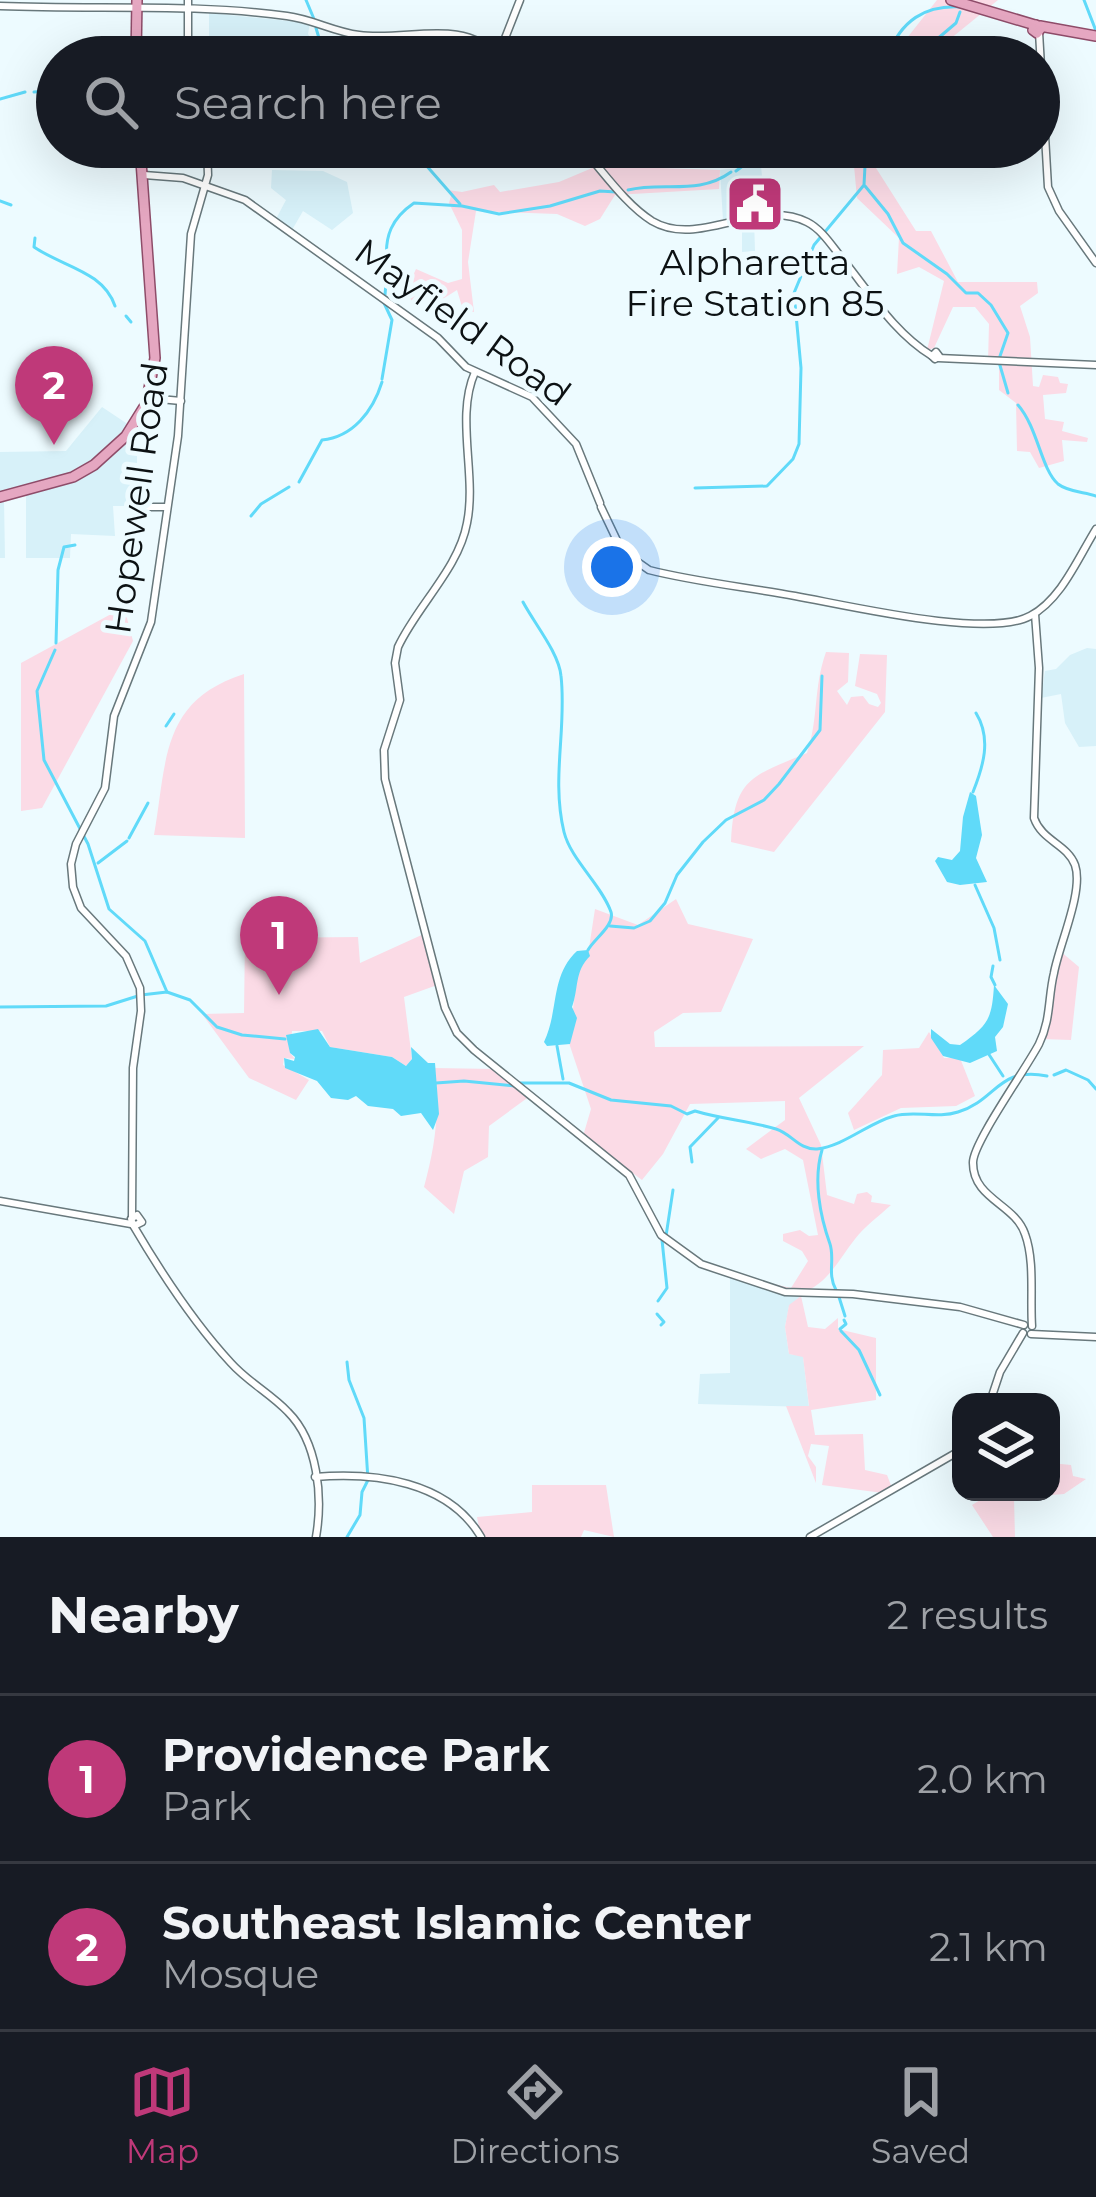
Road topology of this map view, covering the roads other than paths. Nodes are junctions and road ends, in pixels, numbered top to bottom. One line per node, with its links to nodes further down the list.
1 (188, 0): 7 (street)
2 (520, 0): 14 (street)
3 (138, 3): 5 (street); 7 (street); 9 (main road)
4 (959, 3): 8 (main road)
5 (50, 4): 6 (street)
6 (0, 6)
7 (188, 10): 10 (street); 11 (street)
8 (1037, 31): 15 (street); 16 (main road)
9 (137, 36)
10 (188, 36)
11 (361, 36)
12 (361, 36): 13 (street)
13 (467, 36)
14 (506, 36)
15 (1037, 36)
16 (1096, 36)
17 (144, 168): 21 (main road)
18 (206, 168): 22 (street, Hopewell Road)
19 (600, 168): 24 (street)
20 (1047, 168): 23 (street)
21 (145, 172): 22 (street, Mayfield Road); 26 (main road)
22 (206, 185): 25 (street, Mayfield Road); 27 (street, Hopewell Road)
23 (1096, 263)
24 (1096, 365)
25 (475, 372): 32 (street, Mayfield Road); 36 (street)
26 (148, 398): 27 (street); 28 (main road)
27 (181, 401): 30 (street, Hopewell Road)
28 (0, 497)
29 (142, 507): 30 (street)
30 (167, 507): 34 (street, Hopewell Road)
31 (1096, 529): 32 (street)
32 (1035, 614): 37 (street)
33 (0, 1201): 34 (street)
34 (135, 1220): 41 (street)
35 (704, 1261): 36 (street)
36 (719, 1272): 37 (street)
37 (1027, 1329): 38 (street); 39 (street)
38 (1096, 1337)
39 (994, 1393)
40 (952, 1455): 44 (street)
41 (315, 1477): 42 (street); 43 (street)
42 (316, 1537)
43 (481, 1537)
44 (810, 1537)

